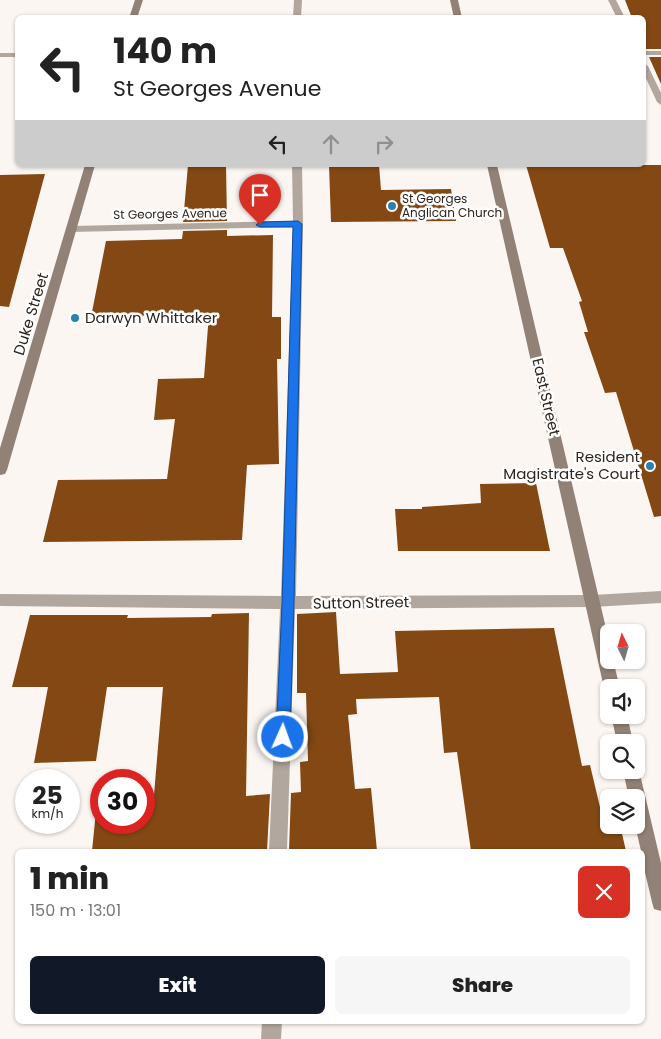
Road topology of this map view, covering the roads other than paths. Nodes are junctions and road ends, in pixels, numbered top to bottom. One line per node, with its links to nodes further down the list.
1 (139, 0): 5 (main road)
2 (298, 0): 6 (street)
3 (454, 0): 7 (main road)
4 (612, 0): 8 (street)
5 (134, 15)
6 (297, 15)
7 (457, 15)
8 (619, 15)
9 (646, 53): 10 (street)
10 (661, 53)
11 (0, 55): 12 (street)
12 (15, 56)
13 (646, 70): 14 (street)
14 (661, 102)
15 (89, 167): 19 (main road, Duke Street)
16 (297, 167): 18 (street)
17 (492, 167): 23 (main road, East Street)
18 (298, 224): 19 (street, St Georges Avenue); 24 (street)
19 (72, 229): 20 (main road, Duke Street)
20 (0, 470)
21 (661, 597): 23 (street, Sutton Street)
22 (0, 600): 24 (street, Sutton Street)
23 (593, 601): 24 (street, Sutton Street); 25 (main road, East Street)
24 (288, 604): 27 (street)
25 (610, 679)
26 (633, 779): 28 (main road)
27 (278, 849)
28 (661, 902)
29 (272, 1024): 30 (street)
30 (271, 1039)

